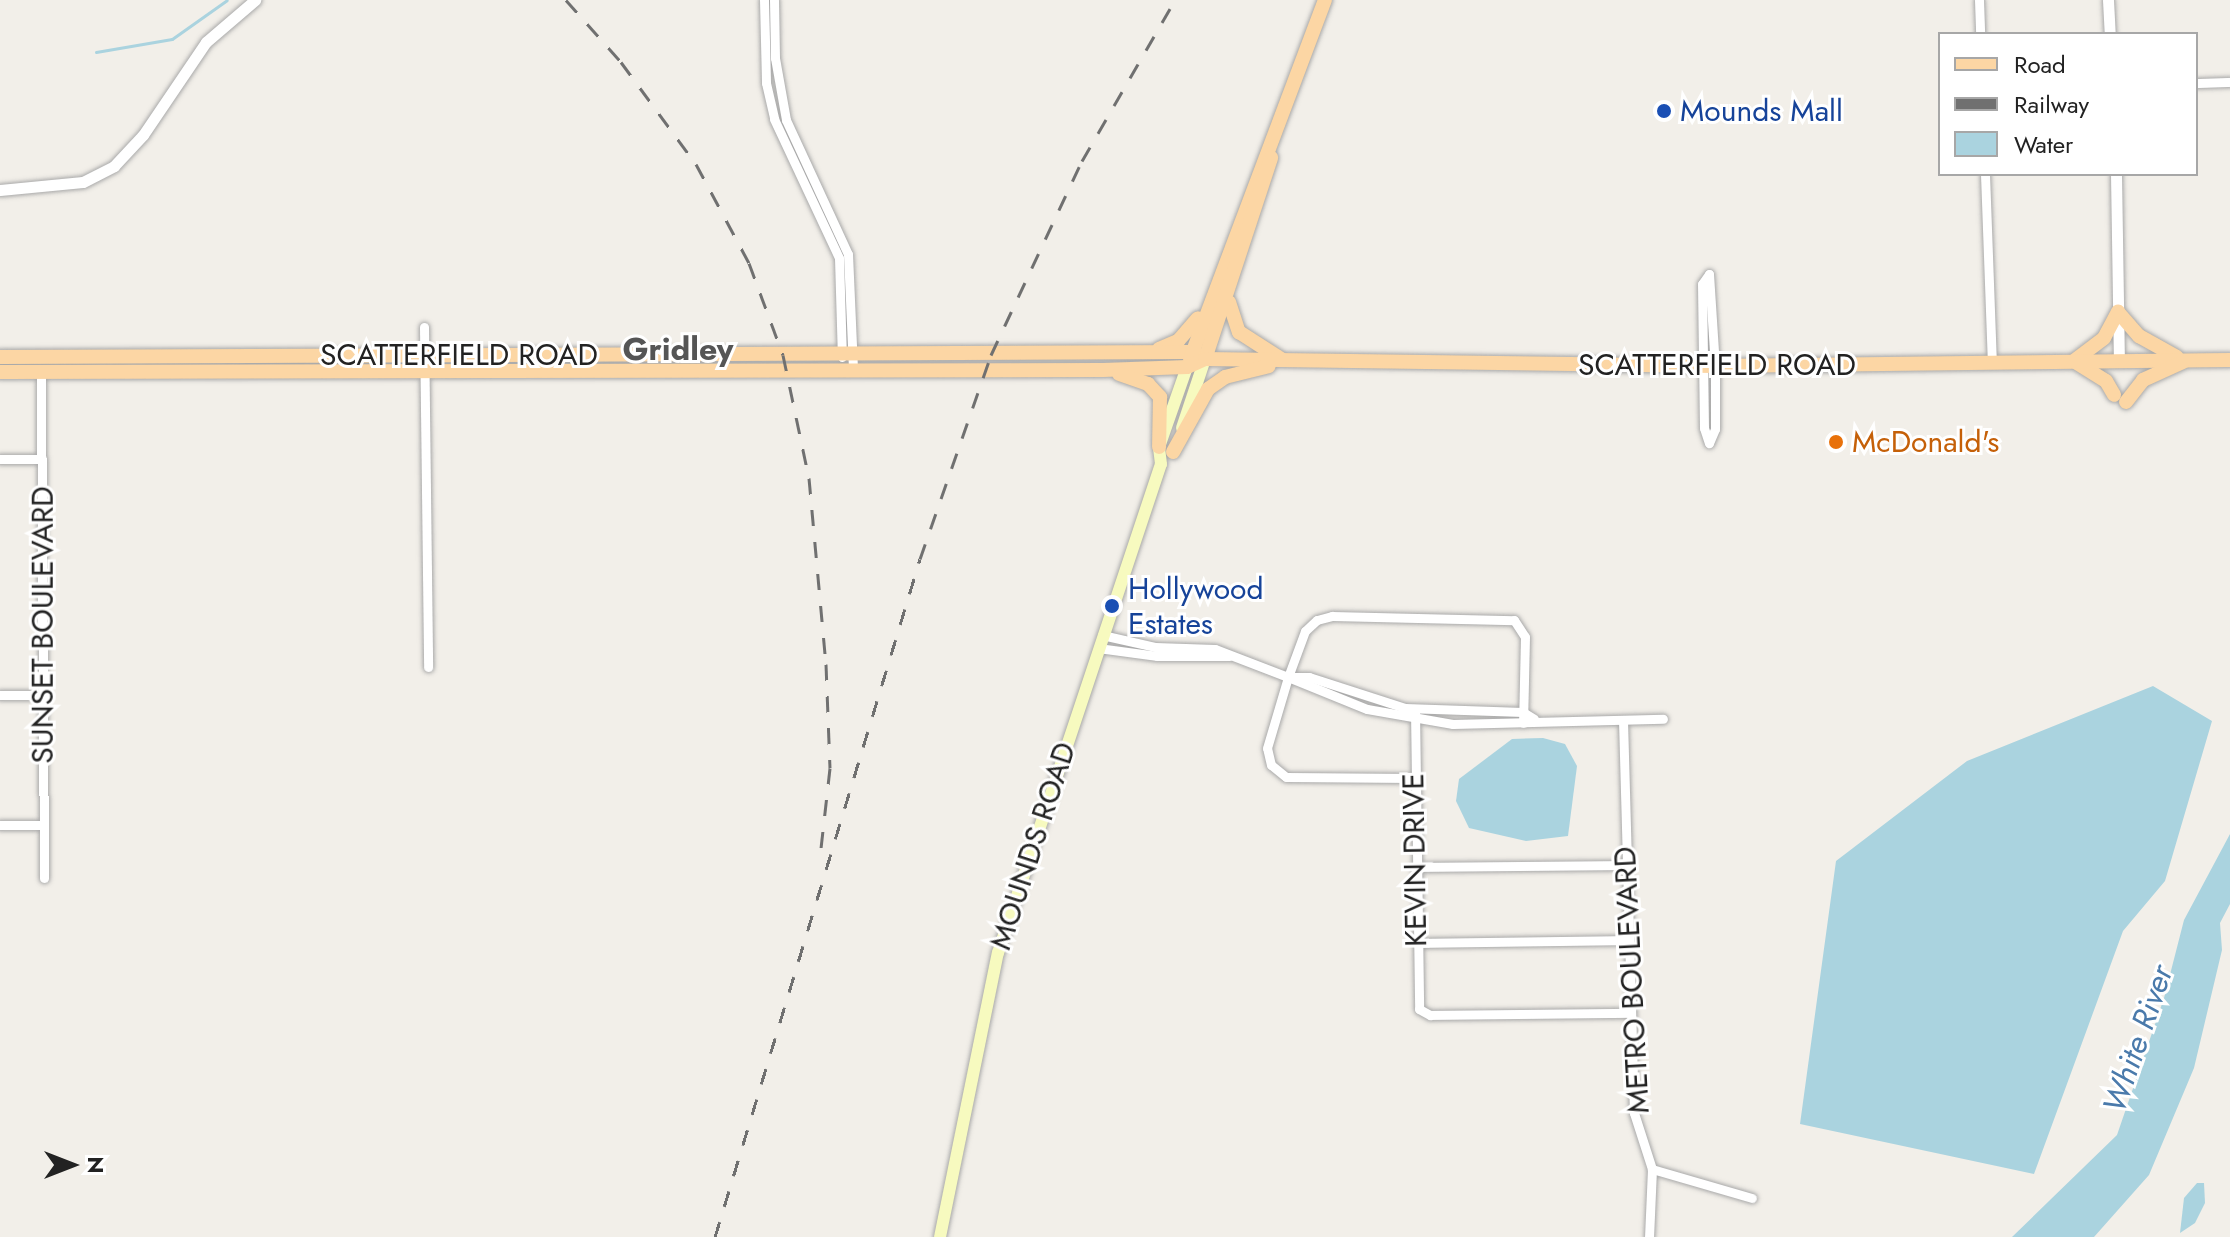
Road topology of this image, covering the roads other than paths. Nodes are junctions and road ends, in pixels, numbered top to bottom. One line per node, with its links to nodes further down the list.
1 (255, 0): 14 (street)
2 (764, 0): 19 (street)
3 (774, 0): 19 (street)
4 (1325, 0): 11 (main road, MOUNDS ROAD)
5 (1979, 0): 7 (street)
6 (2108, 0): 8 (street)
7 (1980, 32)
8 (2110, 32)
9 (2230, 82): 10 (street)
10 (2198, 83)
11 (1274, 141): 15 (main road, MOUNDS ROAD); 16 (main road, MOUNDS ROAD)
12 (1985, 176): 29 (street)
13 (2116, 176): 17 (street)
14 (0, 190)
15 (1213, 290): 20 (main road); 23 (main road, MOUNDS ROAD)
16 (1229, 294): 23 (main road, MOUNDS ROAD); 27 (main road)
17 (2118, 312): 24 (street); 25 (main road); 28 (main road)
18 (424, 327): 21 (street)
19 (847, 354): 20 (main road, SCATTERFIELD ROAD); 21 (main road, SCATTERFIELD ROAD); 31 (street)
20 (1137, 355): 23 (main road, SCATTERFIELD ROAD)
21 (424, 356): 22 (main road, SCATTERFIELD ROAD); 35 (street)
22 (0, 357)
23 (1195, 360): 27 (main road, SCATTERFIELD ROAD); 32 (main road, SCATTERFIELD ROAD); 36 (main road, MOUNDS ROAD); 36 (main road, MOUNDS ROAD)
24 (2119, 360): 25 (main road, SCATTERFIELD ROAD); 28 (main road, SCATTERFIELD ROAD)
25 (2187, 360): 26 (main road, SCATTERFIELD ROAD); 28 (main road)
26 (2230, 360)
27 (1284, 361): 30 (main road, SCATTERFIELD ROAD); 36 (main road)
28 (2073, 362): 29 (main road, SCATTERFIELD ROAD)
29 (1992, 364): 30 (main road, SCATTERFIELD ROAD)
30 (1709, 366): 30 (street); 30 (street)
31 (847, 370): 32 (main road, SCATTERFIELD ROAD); 35 (main road, SCATTERFIELD ROAD)
32 (1103, 370): 36 (main road)
33 (0, 372): 34 (main road, SCATTERFIELD ROAD)
34 (41, 372): 35 (main road, SCATTERFIELD ROAD); 38 (street, SUNSET BOULEVARD)
35 (425, 373): 42 (street)
36 (1166, 449): 39 (main road, MOUNDS ROAD)
37 (0, 459): 38 (street)
38 (42, 459): 45 (street, SUNSET BOULEVARD)
39 (1102, 635): 40 (main road, MOUNDS ROAD); 41 (street)
40 (1098, 648): 41 (street); 61 (main road, MOUNDS ROAD)
41 (1232, 656): 43 (street)
42 (428, 667)
43 (1288, 677): 46 (street); 47 (street); 50 (street)
44 (0, 695): 45 (street)
45 (43, 695): 52 (street, SUNSET BOULEVARD)
46 (1415, 714): 47 (street); 50 (street, KEVIN DRIVE)
47 (1523, 718): 49 (street)
48 (1663, 719): 49 (street)
49 (1623, 720): 53 (street, METRO BOULEVARD)
50 (1413, 778): 54 (street, KEVIN DRIVE)
51 (0, 825): 52 (street)
52 (43, 825): 55 (street, SUNSET BOULEVARD)
53 (1626, 865): 54 (street); 56 (street, METRO BOULEVARD)
54 (1415, 867): 57 (street, KEVIN DRIVE)
55 (44, 878)
56 (1629, 940): 57 (street); 58 (street, METRO BOULEVARD)
57 (1417, 943): 58 (street, KEVIN DRIVE)
58 (1631, 1013): 59 (street, METRO BOULEVARD)
59 (1652, 1169): 60 (street); 62 (street, METRO BOULEVARD)
60 (1752, 1198)
61 (940, 1237)
62 (1649, 1237)

